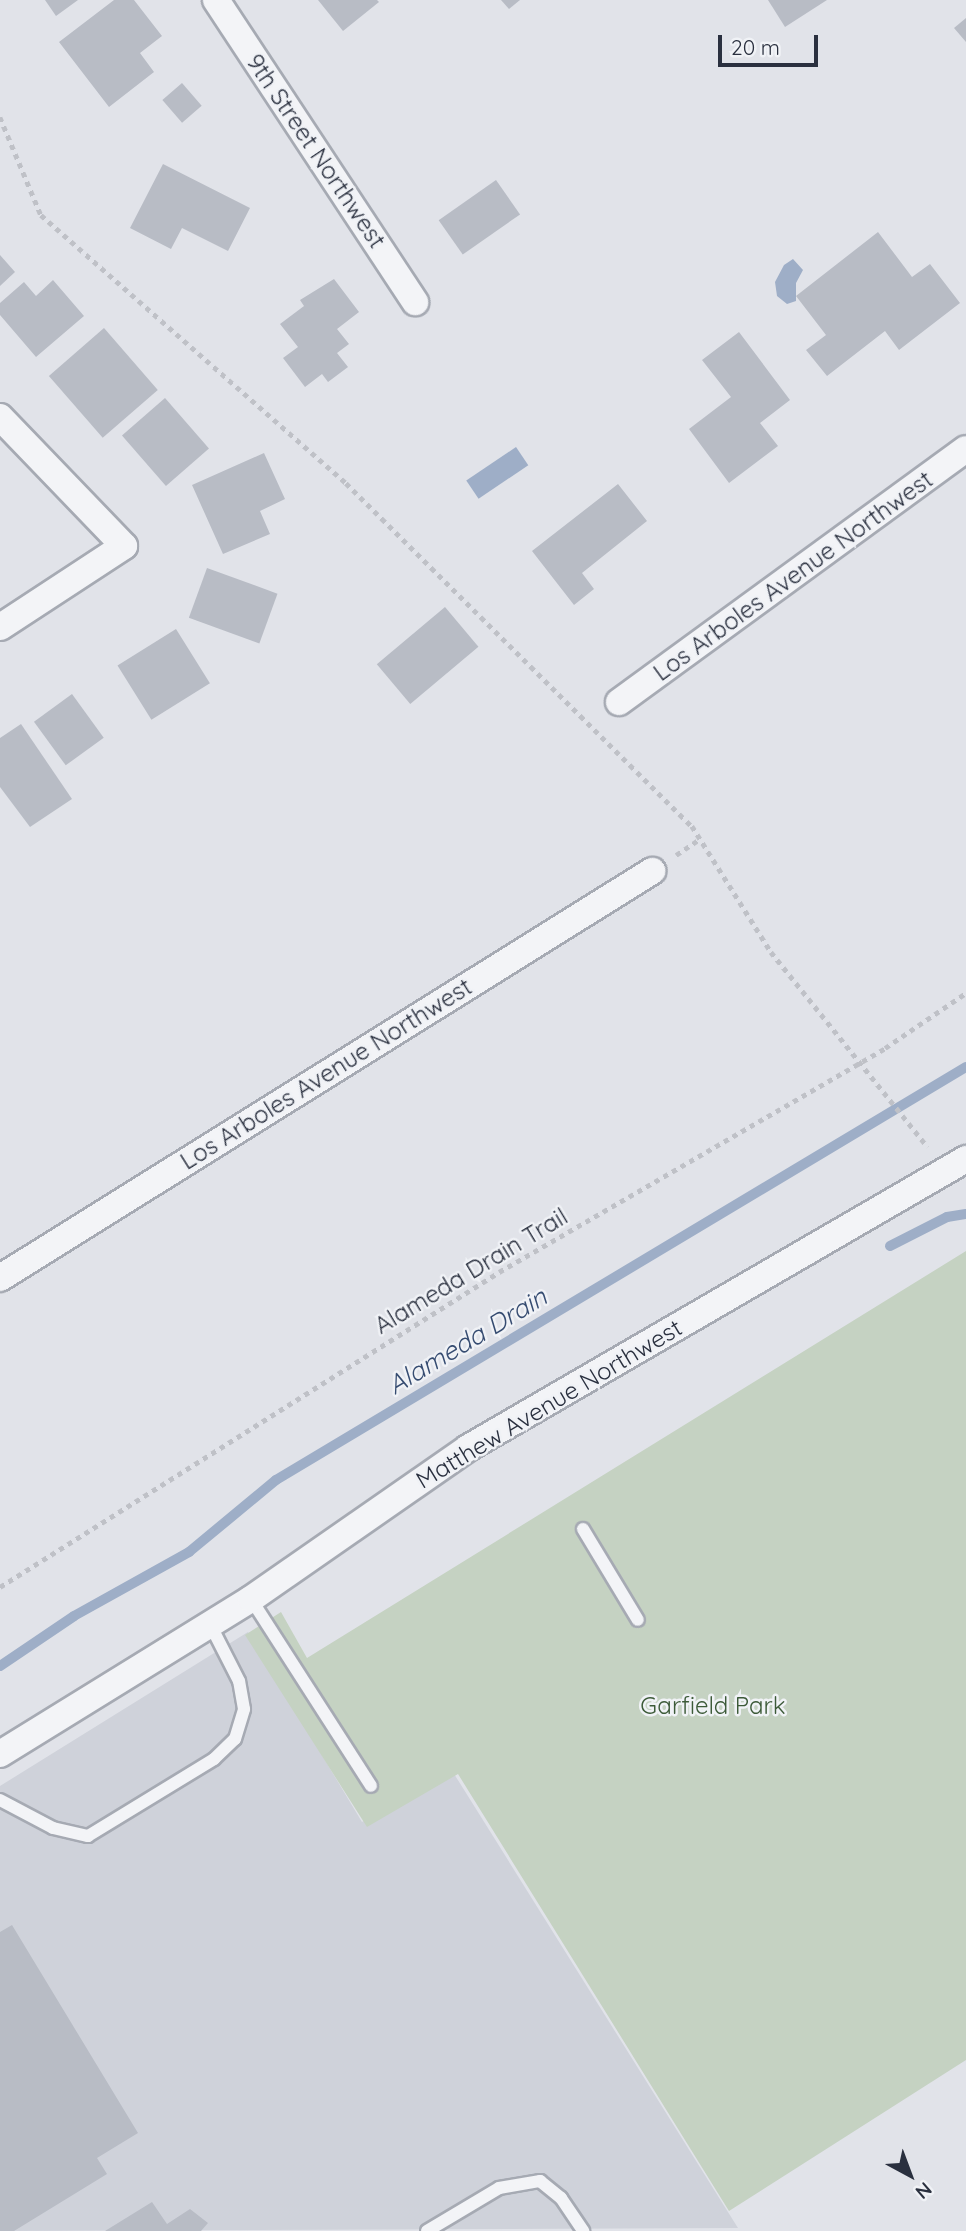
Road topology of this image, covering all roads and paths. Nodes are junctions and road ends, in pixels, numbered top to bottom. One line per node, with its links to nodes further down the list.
1 (216, 0): 3 (street, 9th Street Northwest)
2 (0, 117): 10 (path)
3 (415, 302)
4 (0, 417): 6 (street)
5 (966, 449): 7 (street, Los Arboles Avenue Northwest)
6 (0, 627)
7 (619, 702)
8 (652, 871): 13 (street, Los Arboles Avenue Northwest)
9 (966, 993): 10 (path, Alameda Drain Trail)
10 (860, 1062): 11 (path); 15 (path, Alameda Drain Trail)
11 (909, 1123)
12 (966, 1159): 16 (street, Matthew Avenue Northwest)
13 (0, 1278)
14 (583, 1529): 17 (lane)
15 (0, 1587)
16 (251, 1599): 18 (street, Matthew Avenue Northwest); 20 (lane)
17 (638, 1620)
18 (210, 1624): 19 (street, Matthew Avenue Northwest); 21 (lane)
19 (0, 1754)
20 (371, 1786)
21 (0, 1800)
22 (427, 2231): 23 (lane)
23 (583, 2231)

